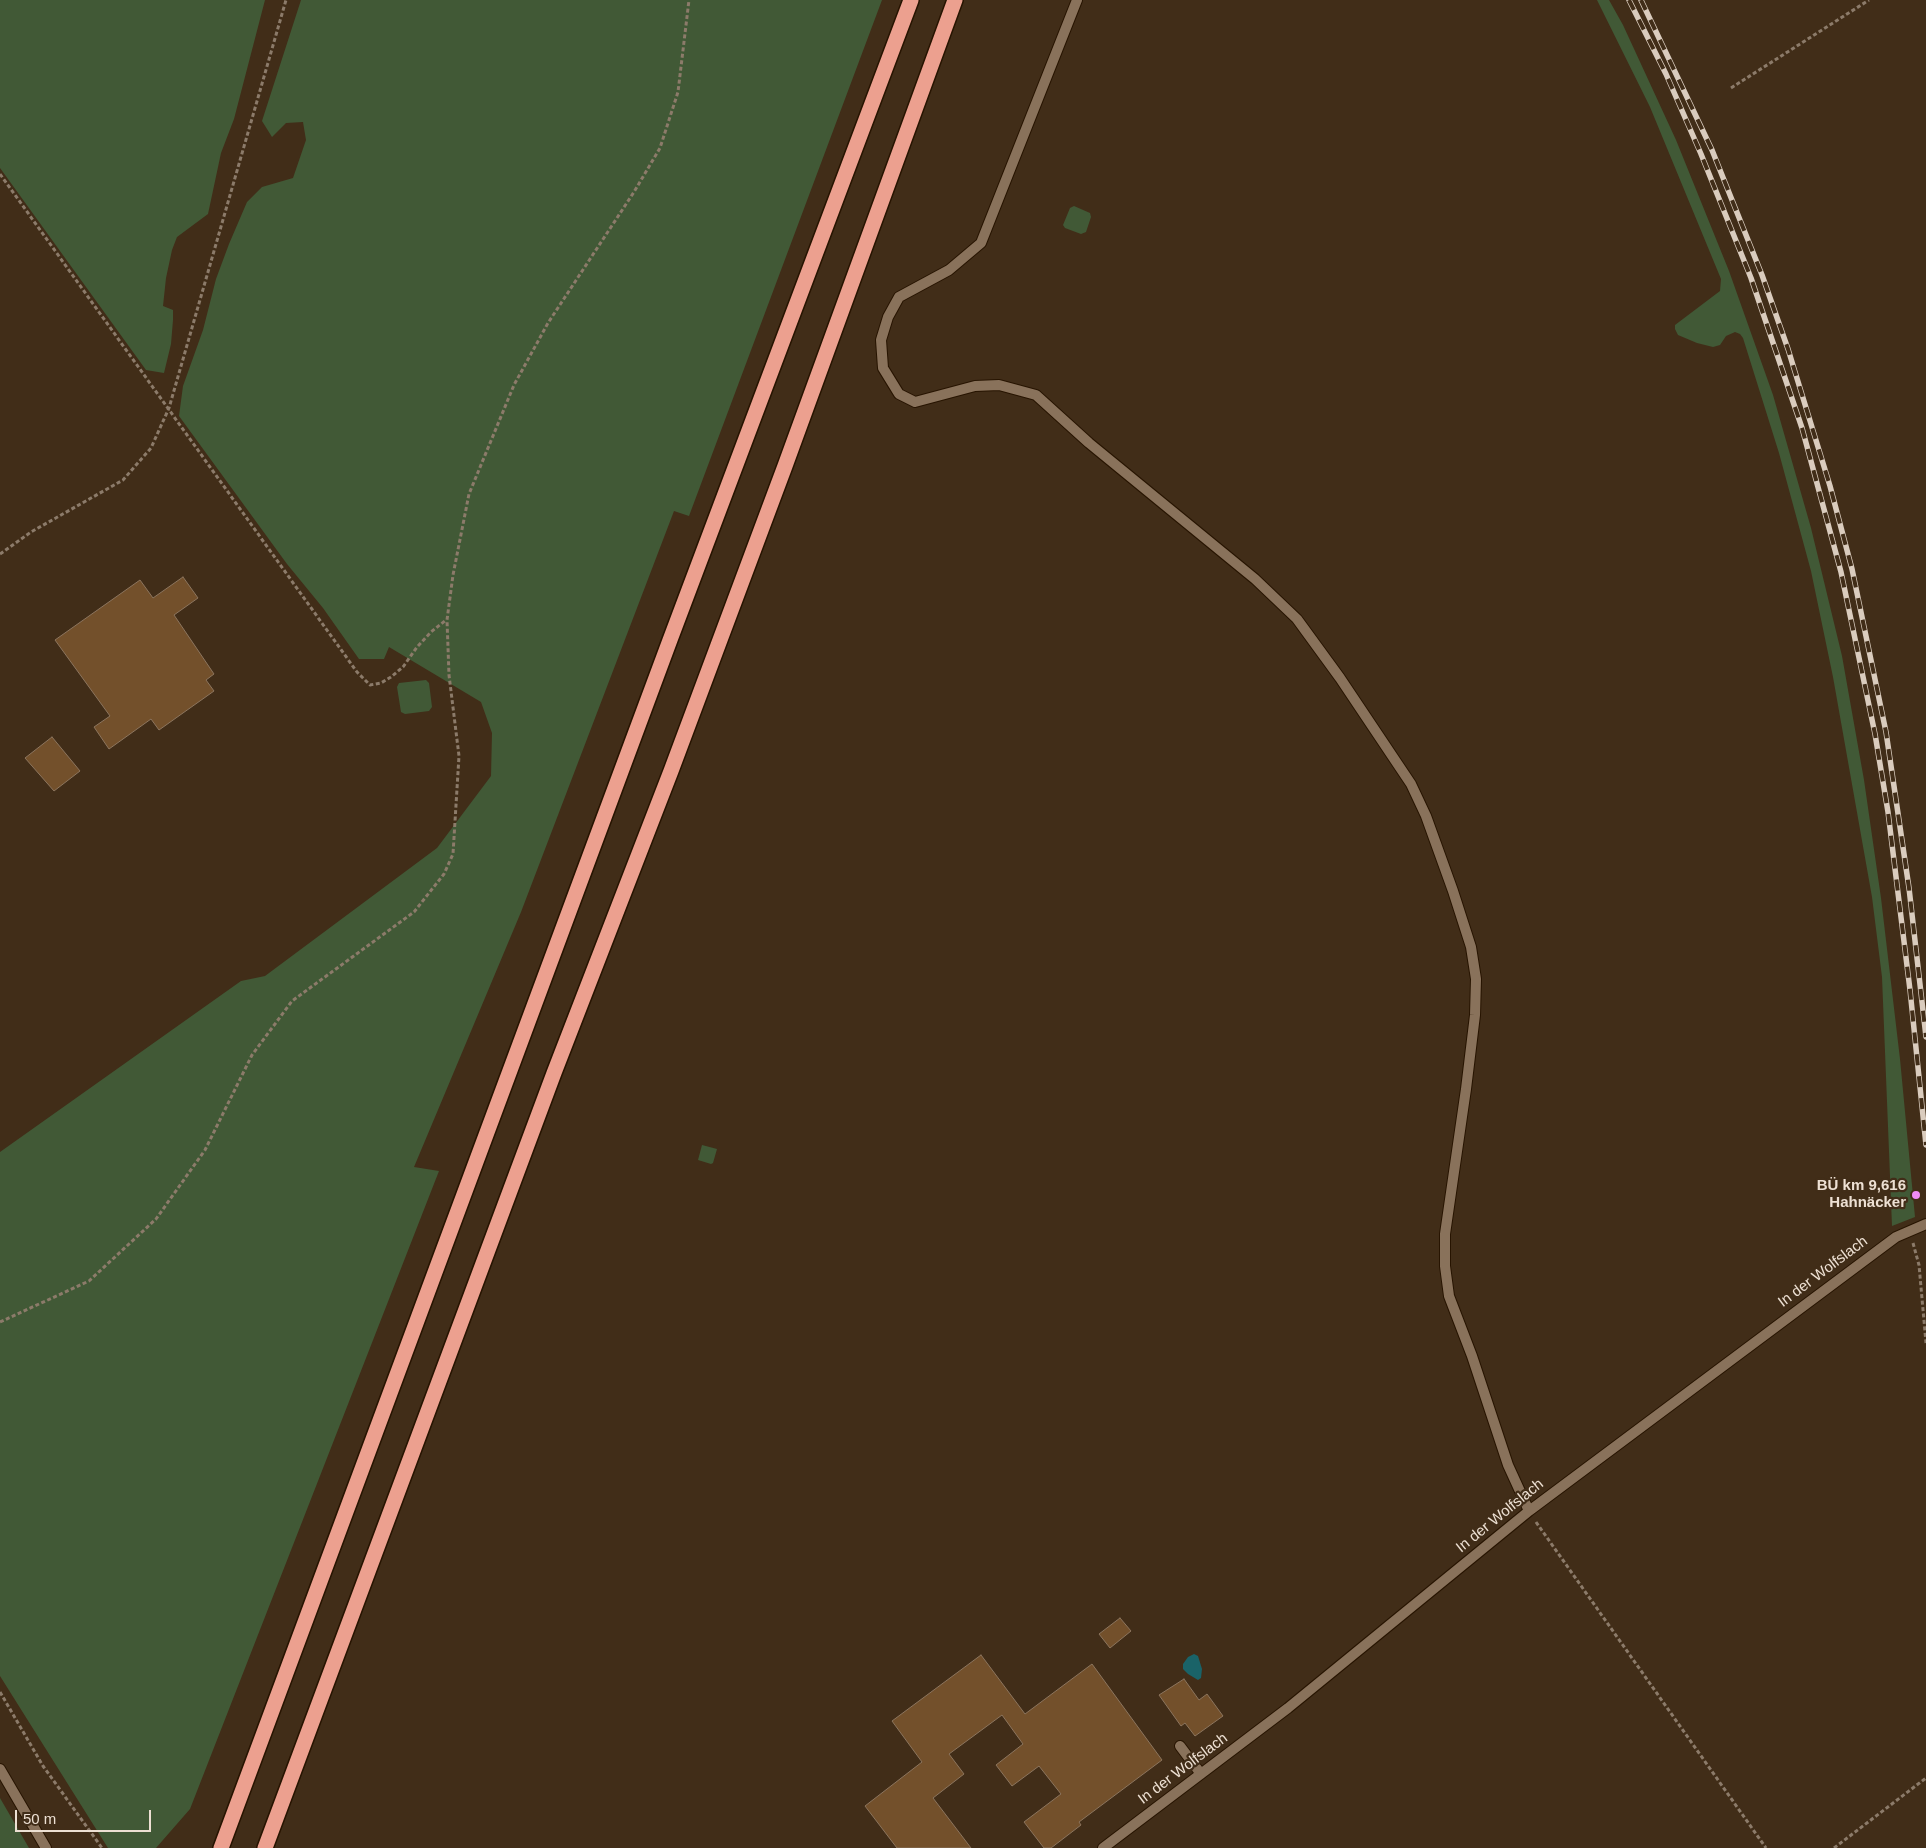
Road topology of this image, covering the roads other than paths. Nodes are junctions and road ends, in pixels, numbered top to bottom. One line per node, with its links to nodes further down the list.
1 (911, 0): 10 (highway)
2 (955, 0): 11 (highway)
3 (1077, 0): 5 (lane)
4 (1926, 1224): 5 (lane, In der Wolfslach)
5 (1529, 1511): 8 (lane, In der Wolfslach)
6 (1180, 1746): 8 (lane)
7 (0, 1769): 9 (lane)
8 (1201, 1774): 12 (lane, In der Wolfslach)
9 (46, 1848)
10 (221, 1848)
11 (265, 1848)
12 (1103, 1848)

